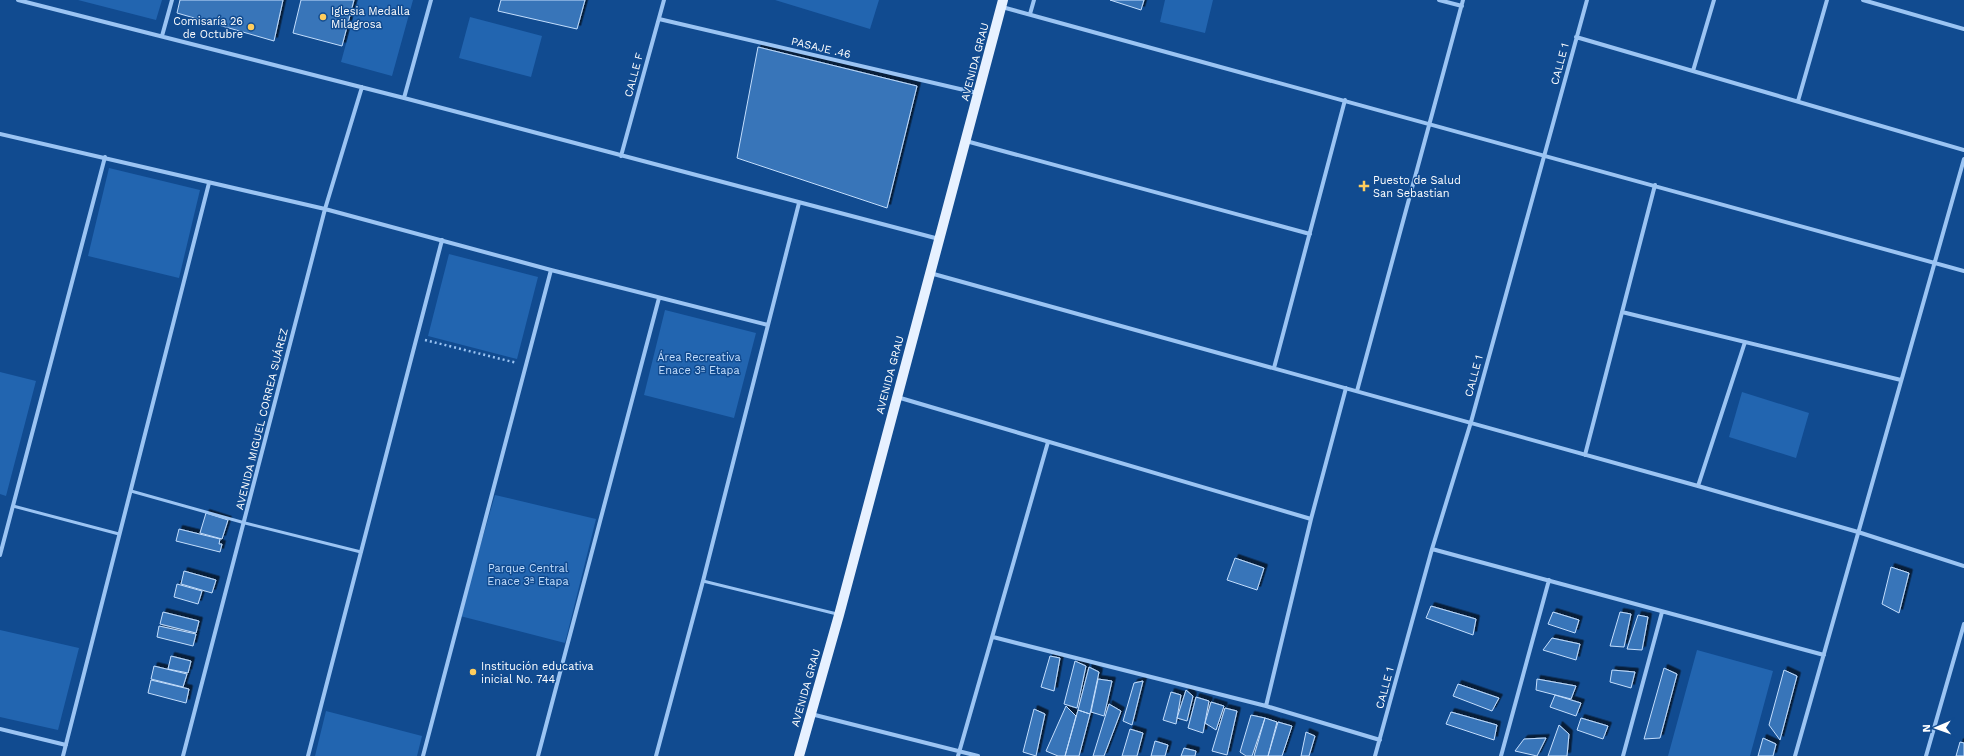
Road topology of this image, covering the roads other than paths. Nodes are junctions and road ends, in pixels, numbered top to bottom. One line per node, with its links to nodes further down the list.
1 (18, 0): 17 (street)
2 (172, 0): 17 (street)
3 (431, 0): 22 (street)
4 (664, 0): 15 (street, CALLE F)
5 (1034, 0): 14 (street)
6 (1439, 0): 13 (street)
7 (1463, 0): 13 (street)
8 (1587, 0): 18 (street, CALLE 1)
9 (1714, 0): 19 (street)
10 (1827, 0): 24 (street)
11 (1863, 0): 16 (street)
12 (1002, 3): 14 (street); 21 (main road, AVENIDA GRAU)
13 (1462, 6): 25 (street)
14 (1030, 14): 23 (street)
15 (659, 19): 21 (street, PASAJE .46); 30 (street, CALLE F)
16 (1964, 29)
17 (162, 36): 20 (street)
18 (1576, 37): 19 (street); 29 (street, CALLE 1)
19 (1693, 71): 24 (street)
20 (362, 87): 22 (street); 36 (street, AVENIDA MIGUEL CORREA SUÁREZ)
21 (979, 93): 27 (main road, AVENIDA GRAU)
22 (404, 98): 30 (street)
23 (1345, 100): 25 (street); 37 (street)
24 (1798, 101): 28 (street)
25 (1430, 125): 29 (street); 51 (street)
26 (0, 134): 31 (street)
27 (965, 141): 37 (street); 38 (main road, AVENIDA GRAU)
28 (1964, 150)
29 (1545, 155): 34 (street); 53 (street, CALLE 1)
30 (621, 156): 35 (street)
31 (105, 157): 33 (street); 58 (street)
32 (1964, 158): 40 (street)
33 (209, 183): 36 (street); 57 (street)
34 (1655, 185): 40 (street); 45 (street)
35 (799, 203): 38 (street); 46 (street)
36 (325, 209): 39 (street); 60 (street, AVENIDA MIGUEL CORREA SUÁREZ)
37 (1310, 234): 48 (street)
38 (939, 239): 43 (main road, AVENIDA GRAU)
39 (442, 240): 41 (street); 64 (street)
40 (1935, 263): 42 (street); 49 (street)
41 (551, 270): 44 (street); 83 (street)
42 (1964, 271)
43 (930, 273): 48 (street); 52 (main road, AVENIDA GRAU)
44 (659, 298): 46 (street); 84 (street)
45 (1622, 312): 47 (street); 55 (street)
46 (768, 325): 68 (street)
47 (1744, 342): 49 (street); 56 (street)
48 (1274, 368): 50 (street)
49 (1901, 380): 61 (street)
50 (1346, 388): 51 (street); 59 (street)
51 (1357, 391): 53 (street)
52 (896, 397): 54 (street); 70 (main road, AVENIDA GRAU)
53 (1471, 422): 55 (street); 63 (street, CALLE 1)
54 (1048, 442): 59 (street); 72 (street)
55 (1585, 455): 56 (street)
56 (1698, 486): 61 (street)
57 (131, 491): 60 (lane); 62 (street)
58 (12, 506): 62 (lane); 65 (street)
59 (1311, 519): 74 (street)
60 (245, 523): 64 (lane); 81 (street, AVENIDA MIGUEL CORREA SUÁREZ)
61 (1858, 532): 66 (street); 73 (street)
62 (119, 534): 78 (street)
63 (1432, 549): 67 (street); 77 (street, CALLE 1)
64 (361, 552): 82 (street)
65 (0, 554)
66 (1964, 566)
67 (1550, 580): 69 (street); 90 (street)
68 (703, 581): 70 (lane); 85 (street)
69 (1662, 612): 73 (street); 91 (street)
70 (839, 615): 75 (main road, AVENIDA GRAU)
71 (1964, 624): 93 (street)
72 (993, 637): 74 (street); 79 (street)
73 (1824, 655): 92 (street)
74 (1266, 706): 77 (street)
75 (810, 714): 79 (street); 86 (main road, AVENIDA GRAU)
76 (0, 729): 78 (street)
77 (1380, 740): 89 (street, CALLE 1)
78 (66, 744): 80 (street)
79 (960, 751): 87 (street); 88 (street)
80 (63, 756)
81 (183, 756)
82 (308, 756)
83 (423, 756)
84 (538, 756)
85 (656, 756)
86 (799, 756)
87 (958, 756)
88 (978, 756)
89 (1376, 756)
90 (1501, 756)
91 (1623, 756)
92 (1795, 756)
93 (1926, 756)

